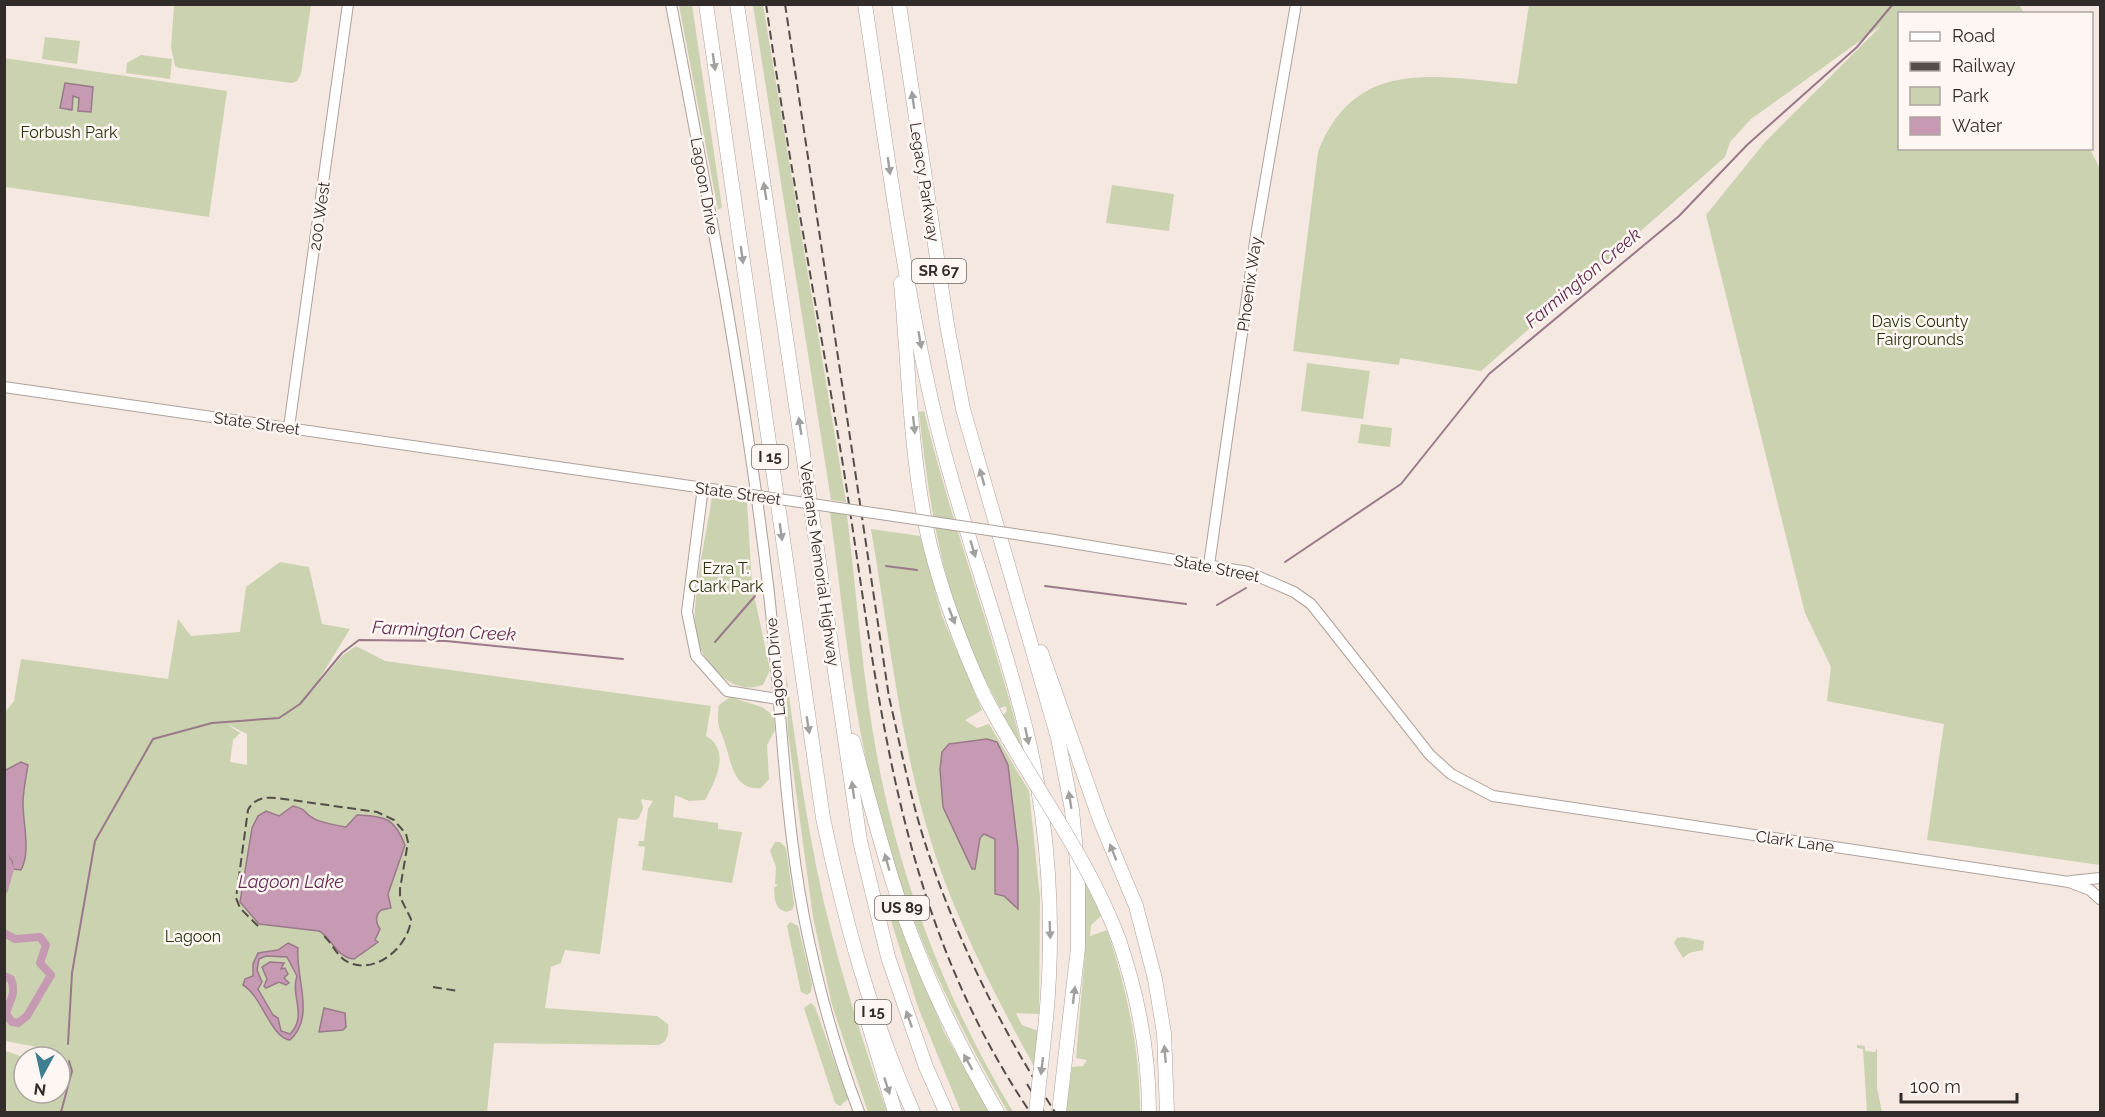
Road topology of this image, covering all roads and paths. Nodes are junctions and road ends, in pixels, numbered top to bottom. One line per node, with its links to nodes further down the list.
1 (348, 4): 10 (main road, 200 West)
2 (671, 4): 15 (main road, Lagoon Drive)
3 (706, 4): 20 (highway, Veterans Memorial Highway / I 15, one-way to 20)
4 (737, 4): 14 (highway, Veterans Memorial Highway / I 15, one-way to 4)
5 (865, 4): 8 (highway, Legacy Parkway, one-way to 8)
6 (899, 4): 12 (highway, Legacy Parkway / SR 67, one-way to 6)
7 (1296, 4): 13 (main road, Phoenix Way)
8 (894, 200): 26 (highway, one-way to 26, bridge); 28 (highway, one-way to 28, bridge)
9 (4, 387): 10 (main road, State Street)
10 (289, 427): 11 (main road, State Street)
11 (703, 488): 13 (main road, State Street, bridge); 15 (main road)
12 (998, 533): 27 (highway, one-way to 12); 29 (highway, one-way to 12)
13 (1209, 565): 16 (main road, State Street)
14 (839, 692): 24 (highway, Veterans Memorial Highway / I 15, one-way to 14); 25 (highway, US 89, one-way to 14)
15 (778, 699): 21 (main road, Lagoon Drive)
16 (1521, 802): 18 (main road, Clark Lane)
17 (2100, 878): 18 (main road, Clark Lane)
18 (2069, 882): 19 (main road, Clark Lane)
19 (2100, 899)
20 (842, 908): 22 (highway, one-way to 22); 23 (highway, Veterans Memorial Highway / I 15)
21 (859, 1113)
22 (895, 1113)
23 (913, 1113)
24 (946, 1113)
25 (997, 1113)
26 (1036, 1113)
27 (1059, 1113)
28 (1149, 1113)
29 (1167, 1113)

